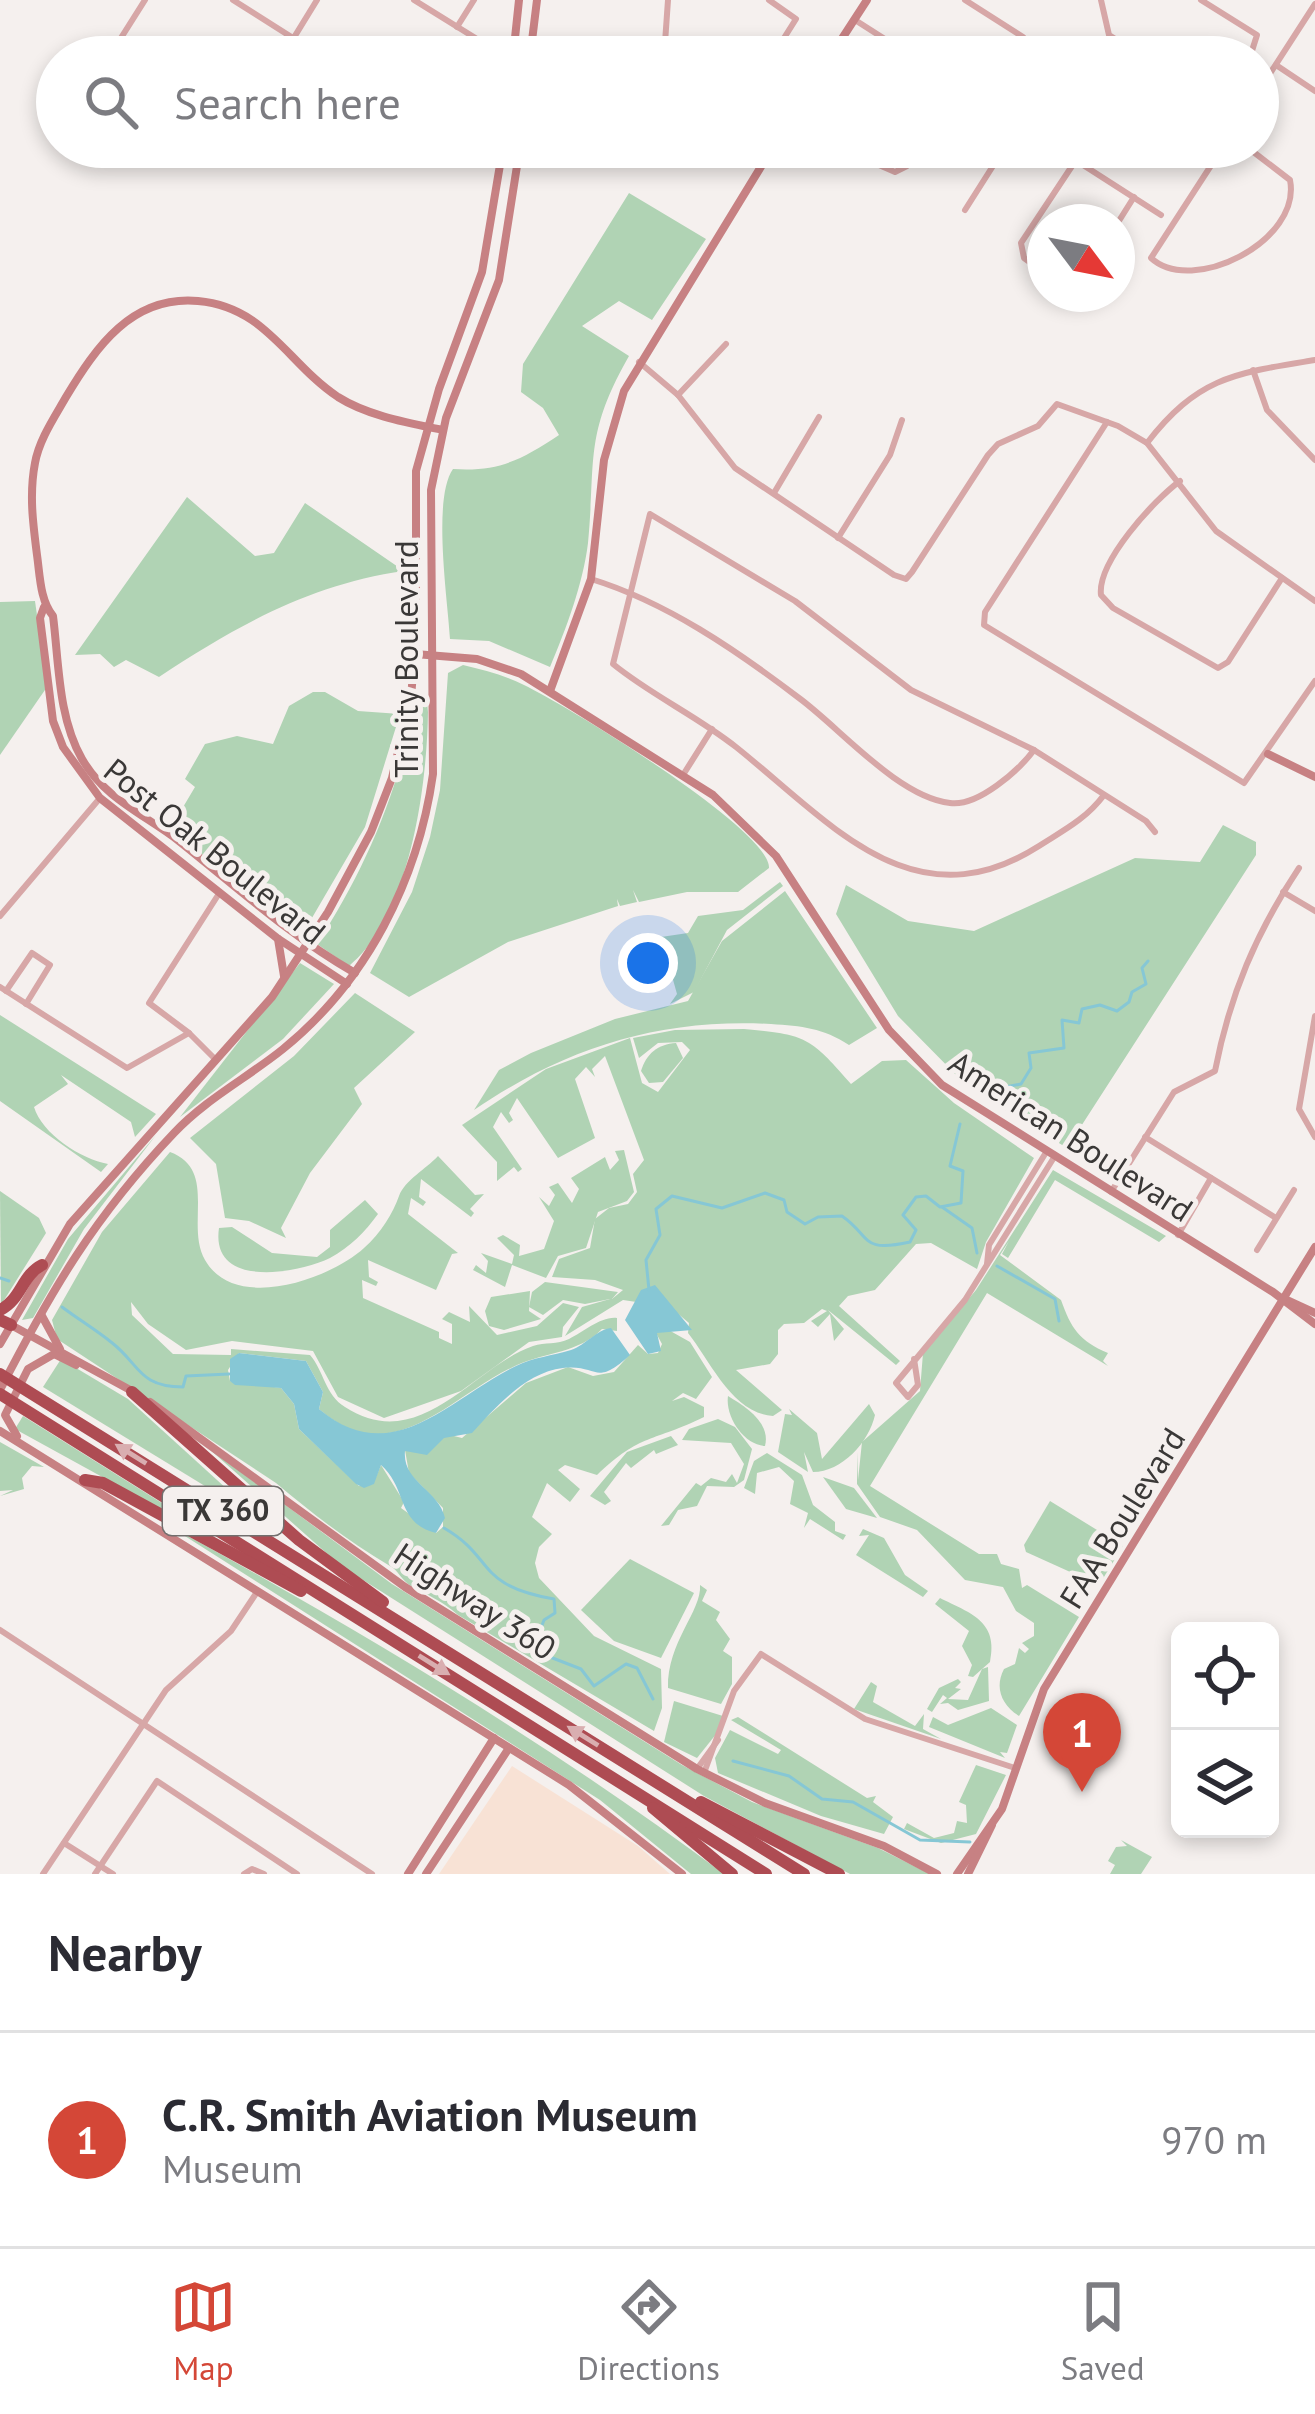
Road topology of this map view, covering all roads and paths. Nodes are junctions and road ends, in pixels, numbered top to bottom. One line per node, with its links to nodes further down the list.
1 (145, 0): 17 (street)
2 (233, 0): 18 (street)
3 (317, 0): 19 (street)
4 (414, 0): 16 (street)
5 (474, 0): 16 (street)
6 (519, 0): 21 (main road)
7 (537, 0): 22 (main road)
8 (668, 0): 23 (street)
9 (769, 0): 24 (street)
10 (867, 0): 15 (main road)
11 (965, 0): 27 (street)
12 (1101, 0): 28 (street)
13 (1201, 0): 29 (street)
14 (1315, 4): 30 (street)
15 (854, 20): 25 (main road); 26 (street)
16 (458, 27): 20 (street)
17 (122, 36)
18 (290, 36)
19 (294, 36)
20 (474, 36)
21 (513, 36)
22 (533, 36)
23 (665, 36)
24 (785, 36)
25 (844, 36)
26 (878, 36)
27 (1021, 36)
28 (1111, 36)
29 (1257, 36)
30 (1279, 60)
31 (1279, 67): 32 (street)
32 (1315, 91)
33 (499, 168): 54 (main road, Trinity Boulevard)
34 (517, 168): 55 (main road, Trinity Boulevard)
35 (760, 168): 48 (main road)
36 (992, 168): 44 (street)
37 (1071, 168): 42 (street)
38 (1089, 168): 41 (street)
39 (1209, 168): 40 (street)
40 (1274, 168)
41 (1134, 197): 43 (street); 45 (street)
42 (1047, 204)
43 (1130, 204)
44 (965, 211)
45 (1161, 215)
46 (726, 344): 50 (street)
47 (1315, 359): 49 (street)
48 (639, 362): 50 (street); 61 (main road)
49 (1253, 370): 56 (street); 57 (street)
50 (678, 394): 59 (street)
51 (819, 417): 59 (street)
52 (902, 420): 60 (street)
53 (1107, 422): 56 (street); 60 (street); 71 (street)
54 (426, 426): 55 (main road, Post Oak Boulevard); 65 (main road, Trinity Boulevard); 74 (main road, Post Oak Boulevard)
55 (443, 430): 66 (main road, Trinity Boulevard)
56 (1147, 442): 58 (street)
57 (1315, 460)
58 (1180, 481): 62 (street); 62 (street)
59 (774, 493): 60 (street)
60 (838, 538)
61 (591, 578): 63 (street); 68 (main road)
62 (1282, 578): 64 (street)
63 (634, 592): 69 (street); 70 (street); 70 (street)
64 (1315, 601)
65 (415, 654): 66 (main road, American Boulevard); 86 (main road, Trinity Boulevard)
66 (435, 655): 68 (main road, American Boulevard); 87 (main road, Trinity Boulevard)
67 (1315, 681): 71 (street)
68 (550, 691): 72 (main road, American Boulevard)
69 (712, 729): 72 (street); 75 (street)
70 (1034, 750): 75 (street)
71 (1268, 754): 73 (main road)
72 (683, 776): 97 (main road, American Boulevard)
73 (1315, 777)
74 (103, 794): 78 (main road, Post Oak Boulevard); 79 (main road, Post Oak Boulevard); 84 (street)
75 (1104, 795): 76 (street)
76 (1155, 832)
77 (1299, 868): 80 (street)
78 (236, 890): 81 (main road, Post Oak Boulevard); 82 (main road)
79 (220, 892): 82 (main road, Post Oak Boulevard); 93 (street)
80 (1283, 892): 83 (street); 95 (street)
81 (252, 905): 82 (main road); 86 (main road, Post Oak Boulevard)
82 (237, 906): 85 (main road, Post Oak Boulevard)
83 (1315, 911)
84 (0, 916)
85 (278, 938): 86 (main road, Post Oak Boulevard); 88 (main road)
86 (304, 950): 87 (main road, Post Oak Boulevard); 88 (main road, Trinity Boulevard); 89 (main road, Post Oak Boulevard)
87 (355, 973): 89 (main road, Trinity Boulevard)
88 (284, 980): 94 (main road, Trinity Boulevard)
89 (347, 983): 107 (main road, Trinity Boulevard)
90 (3, 989): 91 (street); 91 (street)
91 (26, 1004): 93 (street)
92 (1315, 1016): 96 (street)
93 (189, 1033): 94 (street)
94 (217, 1061): 105 (main road, Trinity Boulevard)
95 (1145, 1136): 98 (street); 100 (street)
96 (1315, 1136)
97 (1049, 1156): 100 (main road, American Boulevard); 115 (street)
98 (1211, 1178): 101 (street); 102 (street)
99 (1294, 1190): 101 (street)
100 (1110, 1194): 102 (main road, American Boulevard)
101 (1276, 1218): 104 (street)
102 (1178, 1235): 106 (main road, American Boulevard)
103 (1315, 1247): 106 (main road, FAA Boulevard)
104 (1257, 1250)
105 (42, 1265): 108 (highway); 110 (main road, Trinity Boulevard)
106 (1284, 1299): 109 (main road, American Boulevard); 111 (main road, American Boulevard); 130 (main road, FAA Boulevard)
107 (46, 1301): 112 (main road, Trinity Boulevard); 114 (main road)
108 (0, 1310)
109 (1315, 1312)
110 (5, 1322): 112 (main road, Highway 360); 113 (main road, Trinity Boulevard)
111 (1315, 1324)
112 (29, 1334): 114 (main road, Highway 360); 118 (main road, Trinity Boulevard)
113 (0, 1344)
114 (61, 1351): 116 (main road, Highway 360)
115 (914, 1359): 115 (street)
116 (90, 1368): 119 (main road, Highway 360); 121 (main road)
117 (0, 1374): 125 (highway, TX 360, one-way to 117)
118 (0, 1392): 124 (highway, TX 360)
119 (132, 1392): 125 (highway); 131 (main road, Highway 360)
120 (0, 1434): 121 (main road)
121 (26, 1445): 122 (main road)
122 (85, 1480): 123 (main road); 124 (highway)
123 (258, 1591): 127 (street); 128 (main road)
124 (334, 1603): 132 (highway, TX 360, one-way to 132)
125 (409, 1627): 133 (highway, TX 360, one-way to 125)
126 (0, 1630): 127 (street)
127 (142, 1723): 135 (street); 143 (street)
128 (494, 1738): 129 (main road); 144 (main road)
129 (509, 1748): 145 (main road); 146 (main road)
130 (1015, 1768): 131 (street); 134 (main road, FAA Boulevard)
131 (700, 1771): 151 (main road, Highway 360)
132 (646, 1797): 147 (highway); 148 (highway, TX 360)
133 (682, 1798): 149 (highway, TX 360); 150 (highway)
134 (993, 1824): 152 (main road, FAA Boulevard); 153 (main road, FAA Boulevard)
135 (64, 1843): 137 (street); 139 (street)
136 (272, 1856): 137 (street); 138 (street); 142 (street)
137 (97, 1871): 140 (street)
138 (263, 1873): 141 (street)
139 (43, 1874)
140 (113, 1874)
141 (244, 1874)
142 (297, 1874)
143 (372, 1874)
144 (408, 1874)
145 (426, 1874)
146 (682, 1874)
147 (732, 1874)
148 (766, 1874)
149 (804, 1874)
150 (839, 1874)
151 (937, 1874)
152 (957, 1874)
153 (968, 1874)

